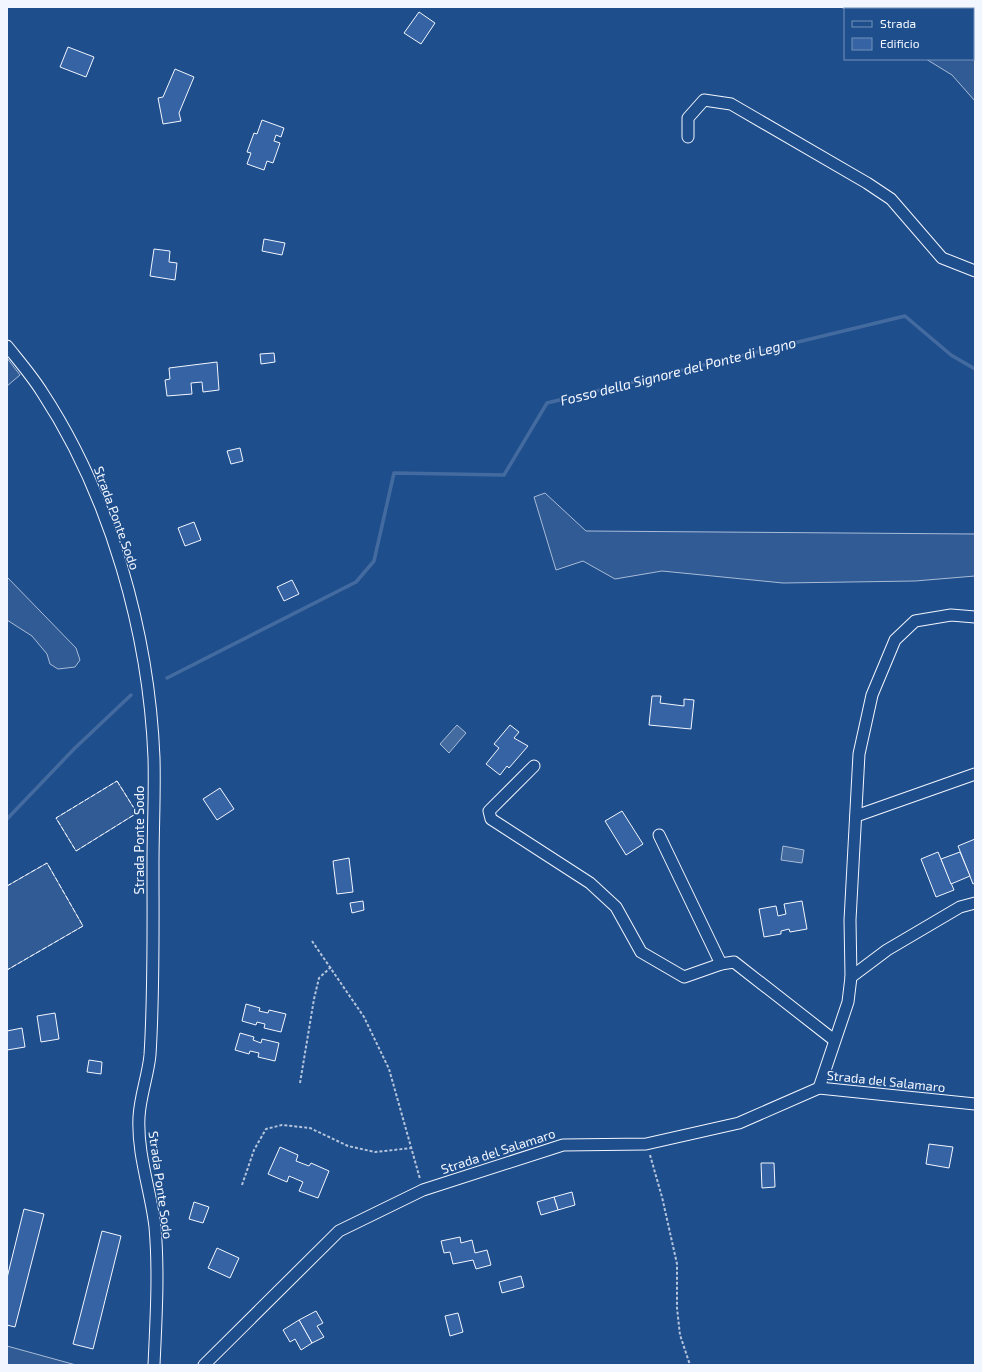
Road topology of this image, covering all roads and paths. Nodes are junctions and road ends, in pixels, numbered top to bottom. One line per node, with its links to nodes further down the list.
1 (688, 137): 2 (street)
2 (975, 271)
3 (7, 346): 22 (street, Strada Ponte Sodo)
4 (975, 616): 7 (street)
5 (534, 766): 11 (street)
6 (975, 774): 7 (street)
7 (856, 816): 13 (street)
8 (659, 835): 11 (street)
9 (975, 904): 13 (street)
10 (312, 941): 12 (path)
11 (721, 964): 14 (street)
12 (331, 967): 15 (path); 19 (path)
13 (851, 977): 14 (street)
14 (834, 1040): 16 (street)
15 (300, 1083)
16 (819, 1088): 17 (street, Strada del Salamaro); 18 (street, Strada del Salamaro)
17 (975, 1104)
18 (646, 1144): 21 (street, Strada del Salamaro); 24 (path)
19 (412, 1148): 20 (path); 21 (path)
20 (242, 1185)
21 (423, 1190): 23 (street, Strada del Salamaro)
22 (154, 1365)
23 (204, 1365)
24 (690, 1365)

